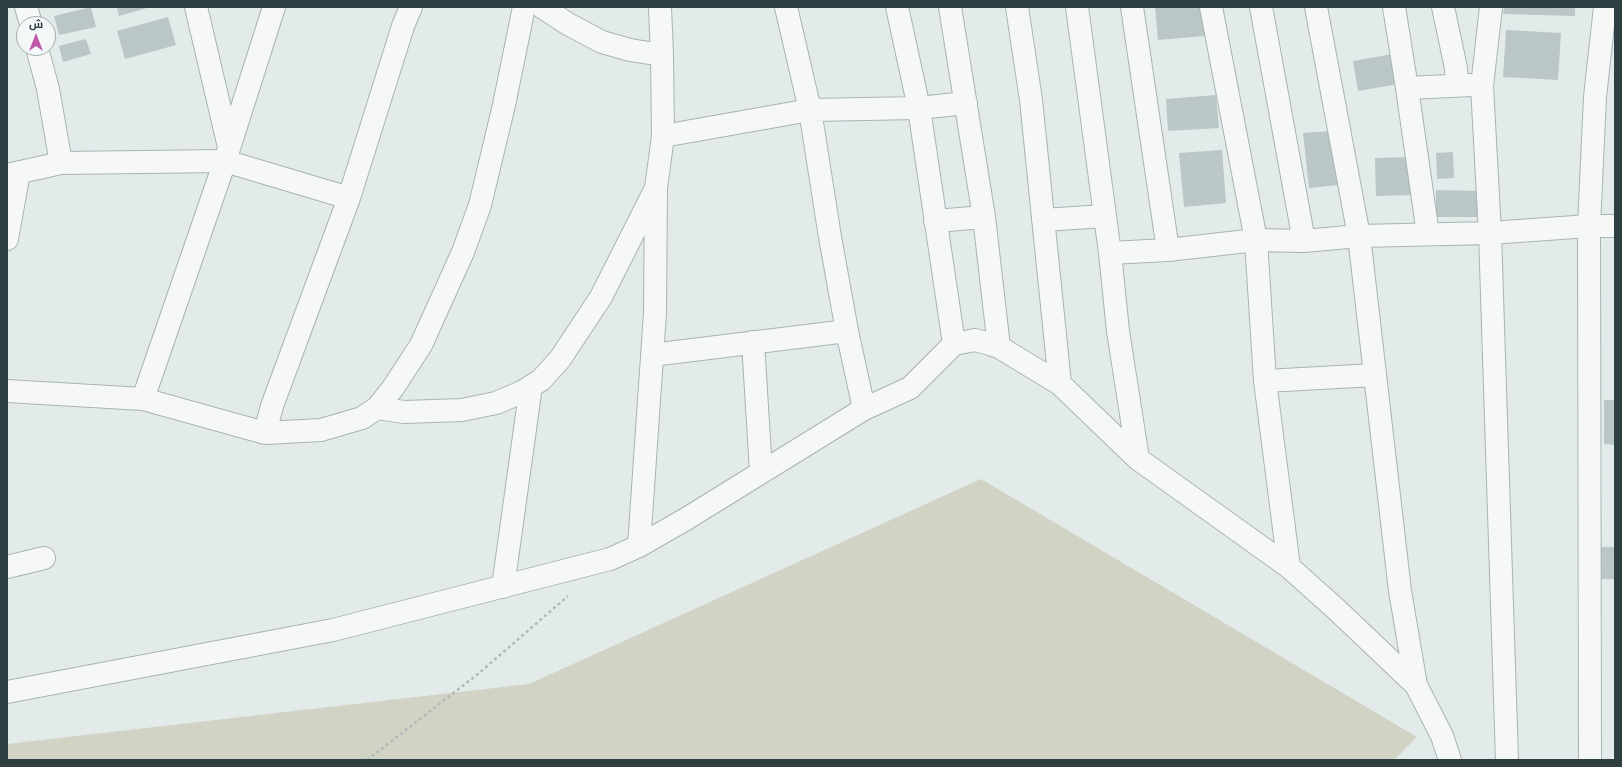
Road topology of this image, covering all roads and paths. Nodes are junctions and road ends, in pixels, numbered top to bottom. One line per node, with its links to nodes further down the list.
1 (196, 7): 29 (street)
2 (274, 7): 29 (street)
3 (411, 7): 33 (street)
4 (524, 7): 59 (street)
5 (542, 7): 20 (street)
6 (660, 7): 20 (street)
7 (786, 7): 27 (street)
8 (897, 7): 26 (street)
9 (950, 7): 25 (street)
10 (1017, 7): 36 (street)
11 (1077, 7): 34 (street)
12 (1132, 7): 46 (street)
13 (1211, 7): 44 (street)
14 (1261, 7): 45 (street)
15 (1316, 7): 42 (street)
16 (1394, 7): 24 (street)
17 (1443, 7): 22 (street)
18 (1491, 7): 23 (street)
19 (1605, 7): 38 (street)
20 (662, 55): 28 (street)
21 (39, 56): 30 (street)
22 (1457, 85): 23 (street); 24 (street)
23 (1482, 86): 40 (street)
24 (1407, 88): 41 (street)
25 (966, 103): 26 (street); 35 (street)
26 (919, 108): 27 (street); 37 (street)
27 (810, 110): 28 (street); 48 (street)
28 (663, 136): 32 (street)
29 (227, 154): 30 (street); 33 (street); 58 (street)
30 (61, 163): 31 (street)
31 (13, 174): 43 (street)
32 (656, 188): 52 (street); 56 (street)
33 (349, 198): 61 (street)
34 (1105, 216): 36 (street); 47 (street)
35 (984, 217): 37 (street); 51 (street)
36 (1043, 220): 55 (street)
37 (935, 221): 50 (street)
38 (1589, 226): 39 (street); 40 (street); 75 (street)
39 (1615, 226)
40 (1490, 233): 41 (street); 74 (street)
41 (1428, 234): 42 (street)
42 (1359, 236): 45 (street); 53 (street)
43 (7, 239)
44 (1256, 240): 45 (street); 46 (street); 54 (street)
45 (1304, 241)
46 (1168, 250): 47 (street)
47 (1110, 253): 62 (street)
48 (847, 331): 49 (street); 60 (street)
49 (753, 342): 52 (street); 63 (street)
50 (954, 344): 51 (street); 60 (street)
51 (999, 347): 55 (street)
52 (652, 355): 64 (street)
53 (1375, 375): 54 (street); 70 (street)
54 (1265, 381): 67 (street)
55 (1060, 384): 62 (street)
56 (531, 386): 59 (street); 68 (street)
57 (7, 391): 58 (street)
58 (143, 399): 61 (street)
59 (377, 408): 61 (street)
60 (864, 409): 63 (street)
61 (265, 433)
62 (1138, 459): 67 (street)
63 (761, 472): 64 (street)
64 (639, 546): 68 (street)
65 (44, 558): 66 (street)
66 (7, 567)
67 (1289, 567): 70 (street)
68 (503, 587): 71 (street)
69 (568, 595): 72 (path)
70 (1416, 685): 73 (street)
71 (7, 692)
72 (367, 760)
73 (1450, 760)
74 (1506, 760)
75 (1590, 760)

